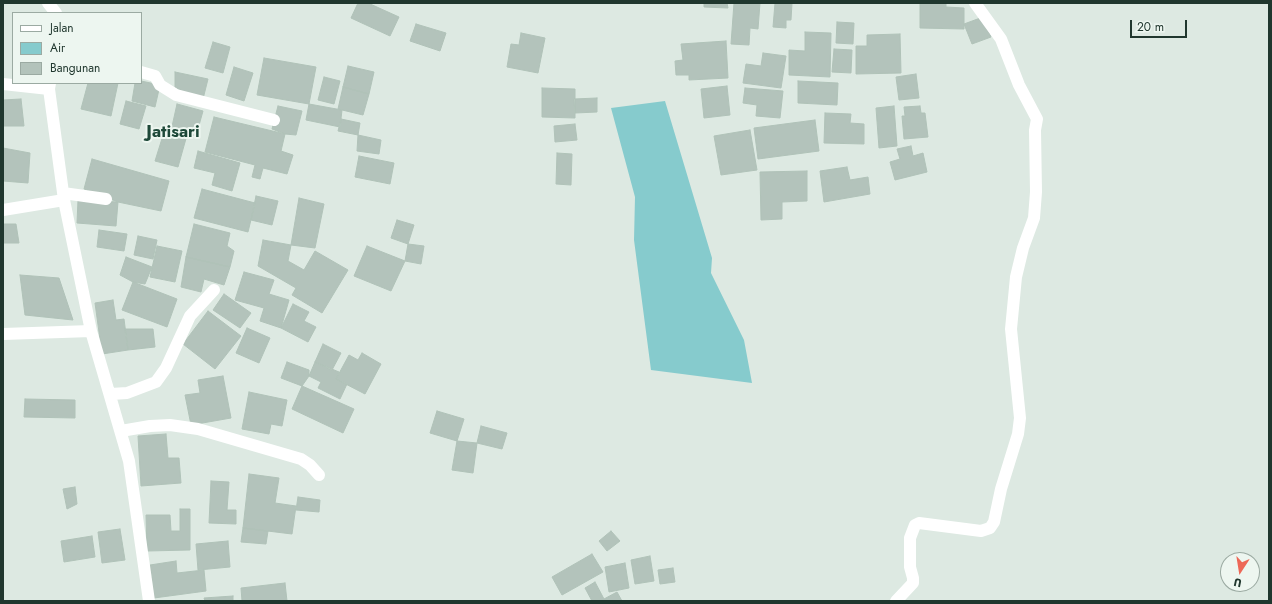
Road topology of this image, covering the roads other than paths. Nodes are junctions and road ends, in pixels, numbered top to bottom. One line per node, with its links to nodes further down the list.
1 (48, 3): 3 (street)
2 (975, 3): 18 (street)
3 (55, 12)
4 (142, 72): 7 (street)
5 (3, 84): 6 (street)
6 (49, 86): 8 (street)
7 (274, 120)
8 (64, 196): 9 (street); 10 (street); 12 (street)
9 (106, 199)
10 (3, 210)
11 (214, 290): 14 (street)
12 (91, 331): 13 (street); 14 (street)
13 (3, 334)
14 (111, 394): 15 (street)
15 (121, 431): 16 (street); 17 (street)
16 (319, 475)
17 (149, 601)
18 (896, 601)

